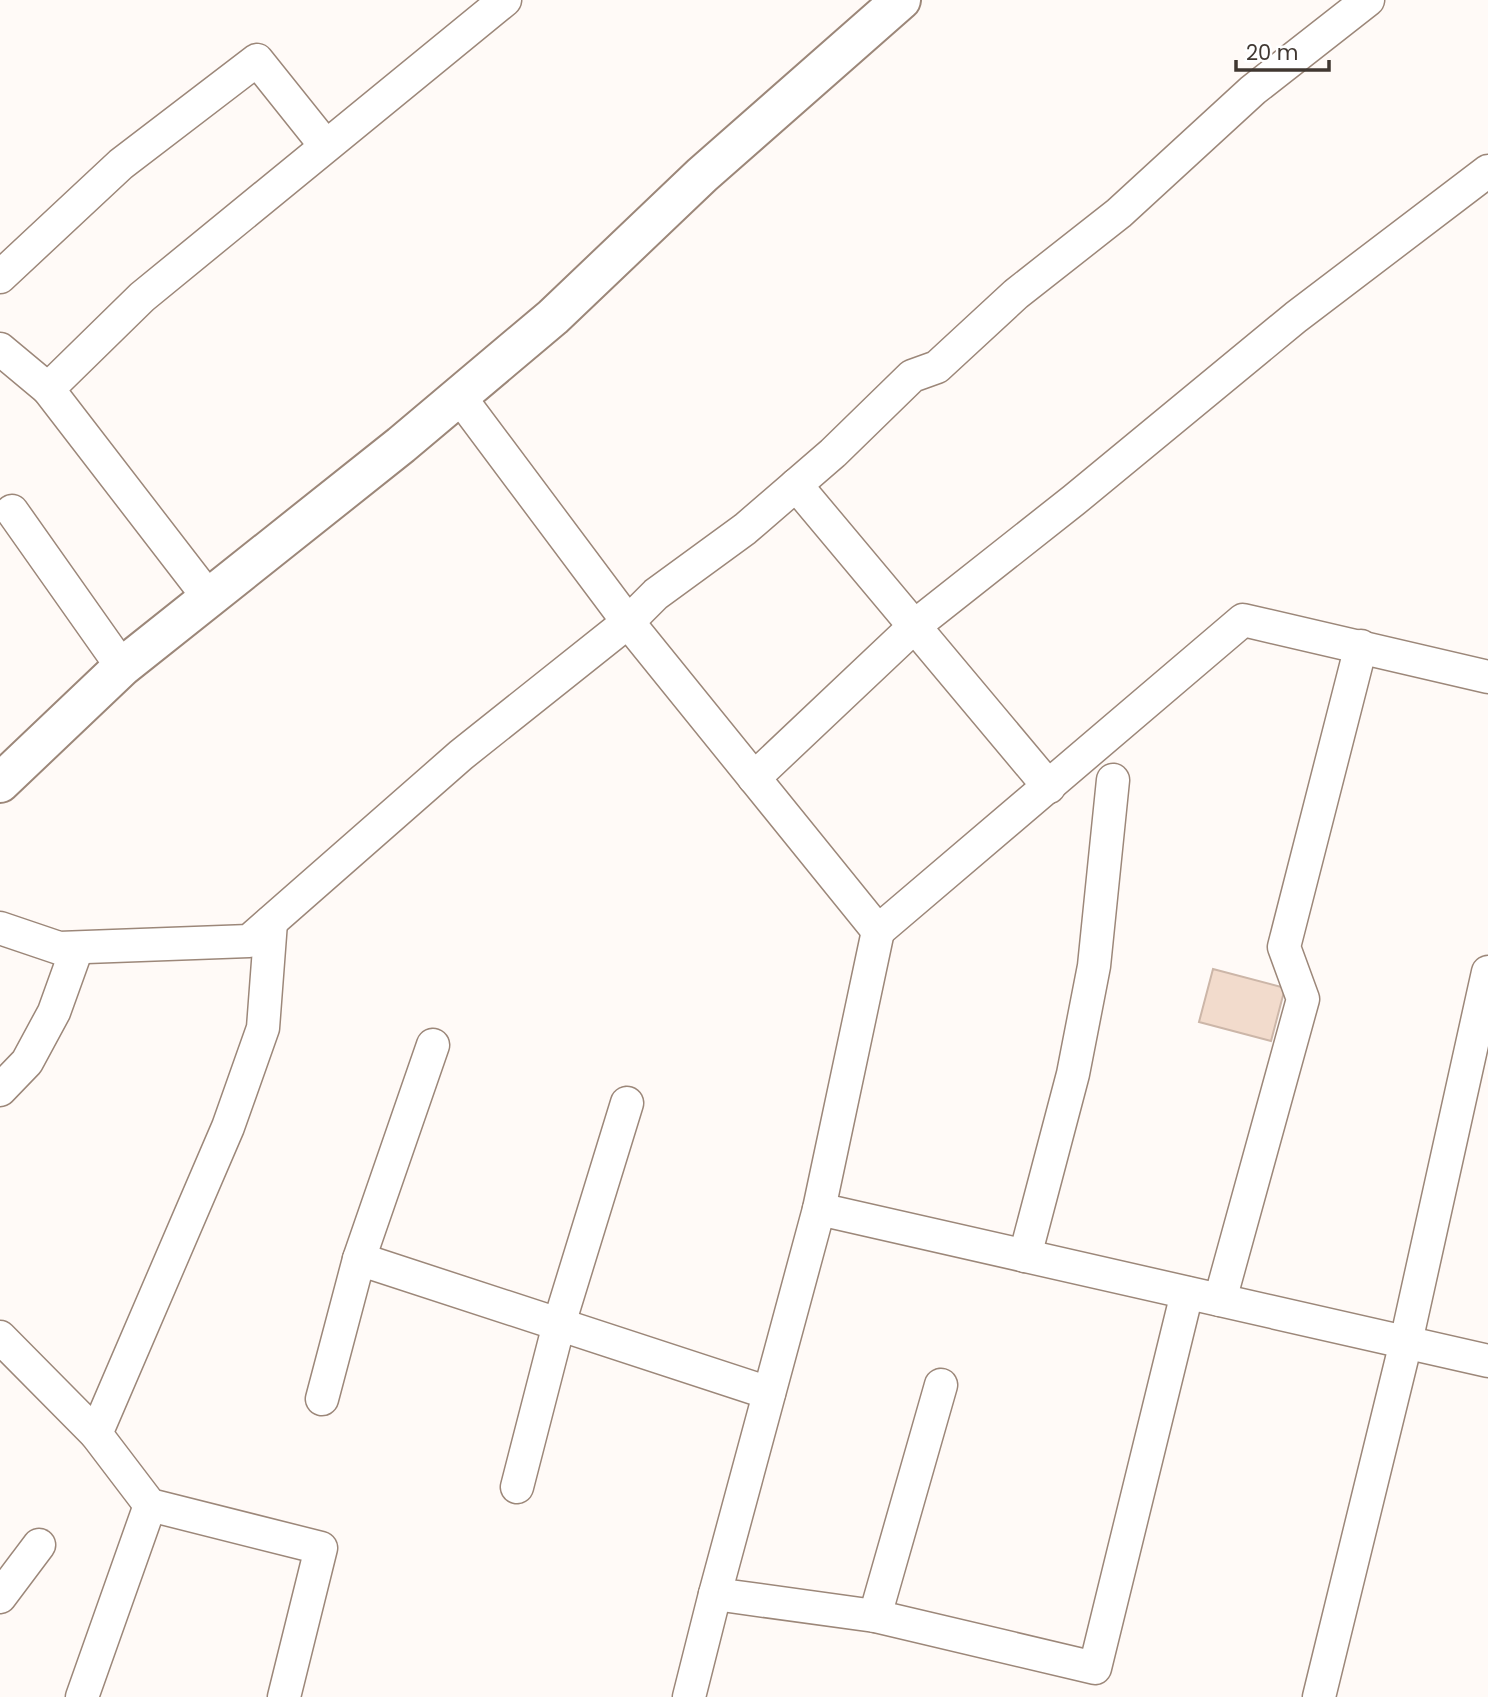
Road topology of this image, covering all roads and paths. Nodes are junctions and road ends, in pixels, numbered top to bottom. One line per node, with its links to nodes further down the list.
1 (506, 0): 4 (street)
2 (1368, 0): 10 (street)
3 (897, 1): 9 (main road)
4 (325, 145): 6 (street); 8 (street)
5 (1488, 171): 14 (street)
6 (0, 277)
7 (0, 349): 8 (street)
8 (48, 389): 12 (street)
9 (459, 396): 12 (main road); 13 (street)
10 (796, 485): 13 (street); 14 (street)
11 (12, 511): 16 (street)
12 (209, 598): 16 (main road)
13 (628, 622): 18 (street); 21 (street)
14 (916, 625): 18 (street); 19 (street)
15 (1361, 646): 17 (street); 19 (street); 33 (street)
16 (122, 667): 20 (main road)
17 (1488, 677)
18 (754, 778): 23 (street)
19 (1057, 780): 23 (street); 30 (street)
20 (0, 783)
21 (271, 922): 24 (street); 41 (street)
22 (0, 928): 24 (street)
23 (878, 931): 29 (street)
24 (76, 948): 27 (street)
25 (1488, 972): 36 (street)
26 (433, 1045): 31 (street)
27 (0, 1090)
28 (627, 1103): 34 (street)
29 (819, 1209): 30 (street); 39 (street)
30 (1025, 1256): 32 (street)
31 (359, 1259): 34 (street); 40 (street)
32 (1187, 1293): 33 (street); 47 (street)
33 (1220, 1300): 36 (street)
34 (559, 1324): 39 (street); 42 (street)
35 (0, 1337): 41 (street)
36 (1406, 1342): 37 (street); 51 (street)
37 (1488, 1361)
38 (941, 1385): 47 (street)
39 (769, 1393): 45 (street)
40 (322, 1399)
41 (96, 1434): 43 (street)
42 (517, 1487)
43 (150, 1506): 48 (street); 49 (street)
44 (39, 1545): 46 (street)
45 (715, 1594): 47 (street); 50 (street)
46 (0, 1597)
47 (875, 1616)
48 (82, 1697)
49 (284, 1697)
50 (689, 1697)
51 (1319, 1697)

